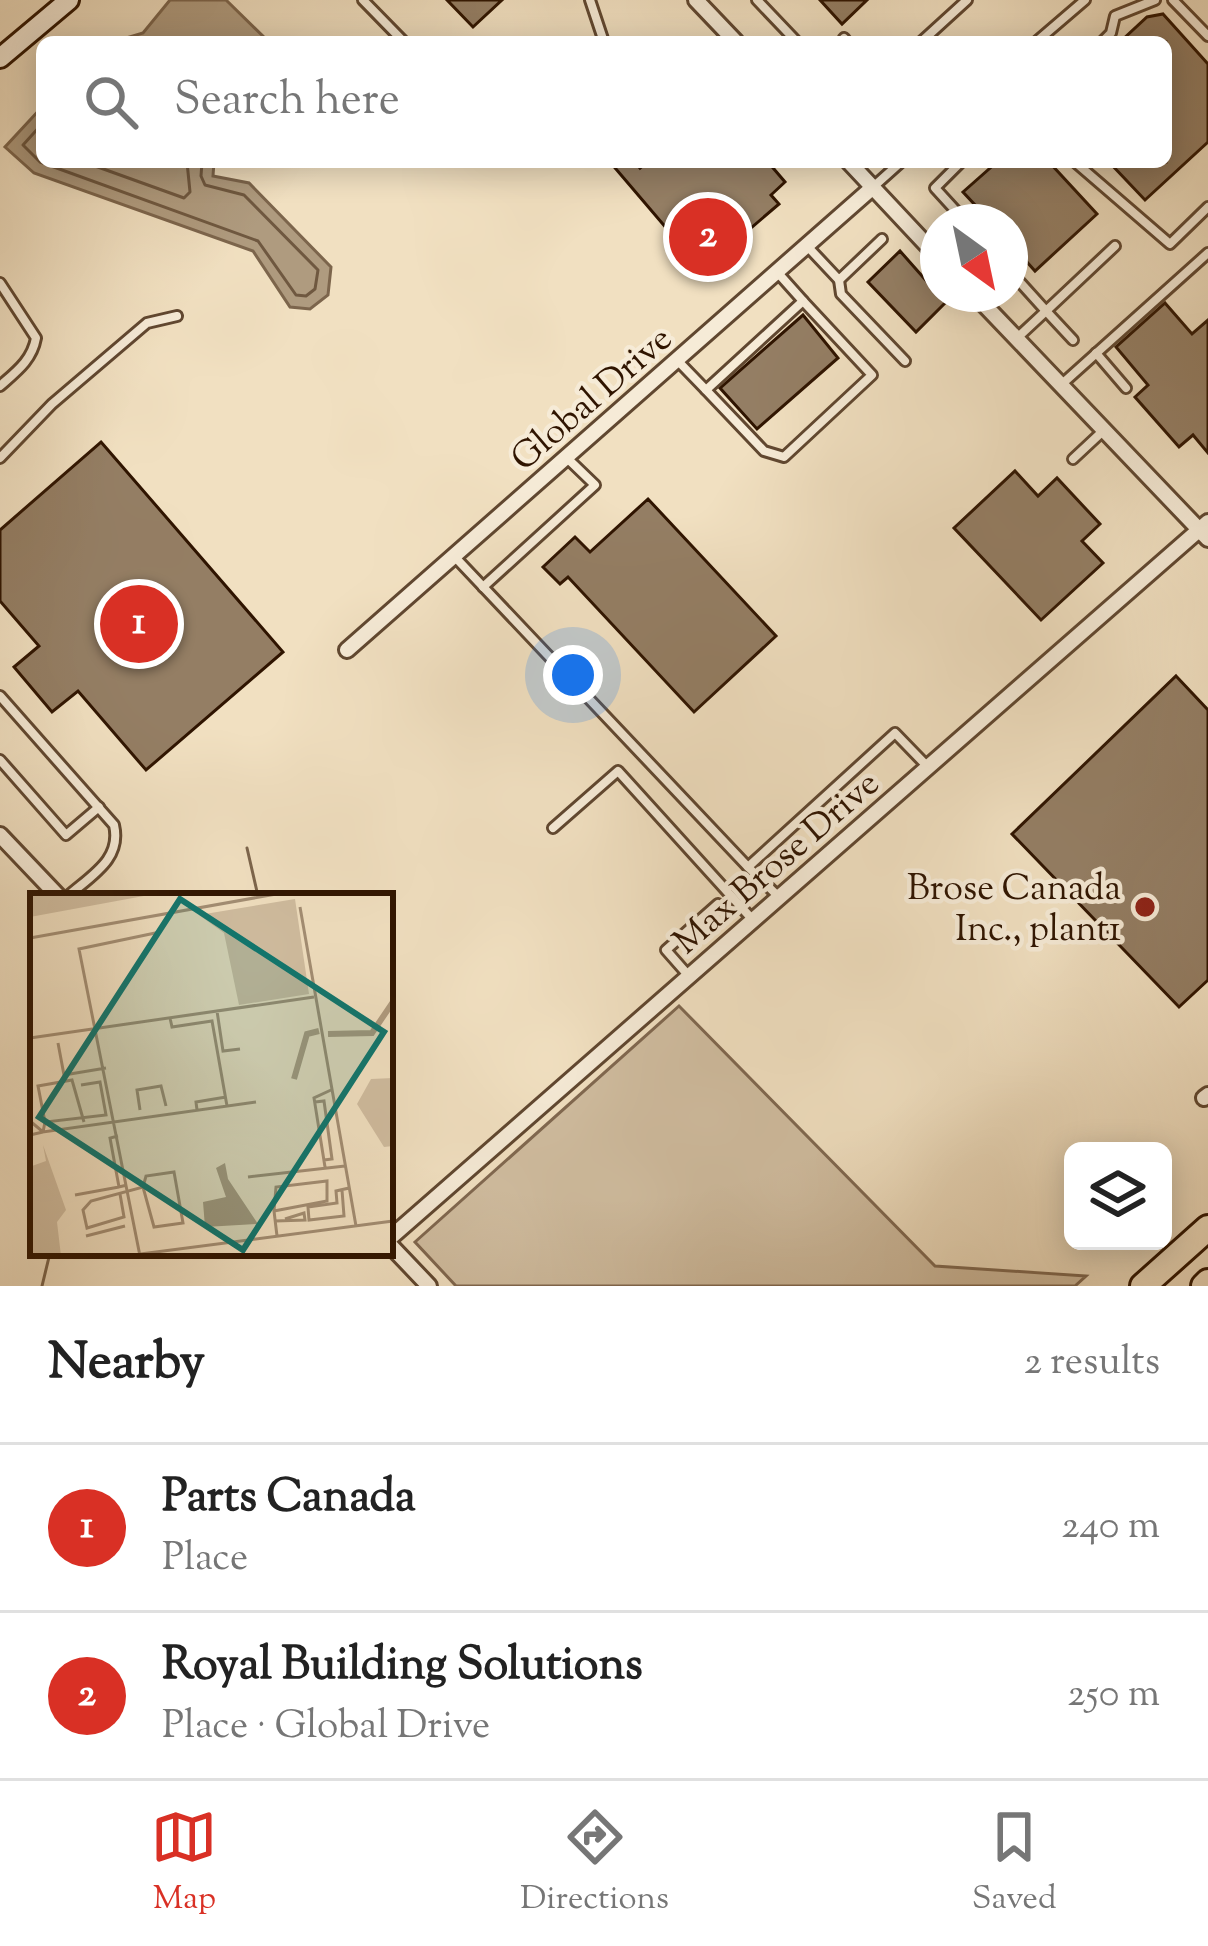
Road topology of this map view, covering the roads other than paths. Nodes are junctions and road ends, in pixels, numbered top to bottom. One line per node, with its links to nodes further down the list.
1 (69, 0): 18 (main road)
2 (363, 0): 10 (lane)
3 (590, 0): 11 (lane)
4 (696, 0): 12 (street)
5 (757, 0): 13 (lane)
6 (967, 0): 14 (lane)
7 (1084, 0): 15 (lane)
8 (1155, 0): 16 (lane)
9 (1173, 0): 17 (lane)
10 (398, 36)
11 (602, 36)
12 (730, 36)
13 (788, 36)
14 (928, 36)
15 (1043, 36)
16 (1109, 36)
17 (1208, 36)
18 (0, 58)
19 (854, 168): 23 (street)
20 (894, 168): 23 (lane)
21 (956, 168): 24 (lane)
22 (1082, 168): 25 (lane)
23 (872, 188): 26 (street); 28 (street, Global Drive)
24 (950, 204)
25 (1208, 207)
26 (920, 237)
27 (882, 239): 32 (lane)
28 (807, 245): 31 (street, Global Drive); 32 (lane)
29 (1115, 246): 36 (lane)
30 (1208, 253): 41 (lane)
31 (776, 272): 35 (lane); 42 (street, Global Drive)
32 (839, 280): 43 (lane)
33 (0, 283): 45 (lane)
34 (1028, 291): 36 (lane)
35 (803, 301): 47 (lane); 47 (lane)
36 (1046, 311): 39 (lane); 40 (lane)
37 (991, 312): 39 (street)
38 (177, 316): 50 (lane)
39 (1016, 339): 44 (street)
40 (1072, 340)
41 (1096, 353): 44 (lane); 46 (lane)
42 (677, 360): 47 (lane); 49 (street, Global Drive)
43 (905, 361)
44 (1060, 385): 48 (street)
45 (0, 386)
46 (1126, 388)
47 (706, 390)
48 (1104, 430): 51 (lane); 52 (street)
49 (566, 457): 53 (street, Global Drive); 54 (lane)
50 (0, 458)
51 (1073, 459)
52 (1205, 530): 58 (street, Max Brose Drive)
53 (454, 556): 54 (lane); 55 (street, Global Drive)
54 (483, 586): 62 (lane)
55 (347, 650)
56 (0, 696): 59 (lane)
57 (0, 760): 59 (lane)
58 (928, 766): 62 (lane); 65 (street, Max Brose Drive)
59 (99, 807): 64 (lane)
60 (553, 828): 67 (lane)
61 (0, 835): 63 (street)
62 (748, 867): 65 (lane)
63 (55, 893)
64 (71, 893)
65 (779, 897): 67 (street, Max Brose Drive)
66 (718, 904): 68 (lane)
67 (753, 920): 68 (street, Max Brose Drive)
68 (689, 976): 70 (street, Max Brose Drive)
69 (1208, 1228): 73 (highway)
70 (393, 1239)
71 (393, 1245): 72 (street)
72 (429, 1286)
73 (1143, 1286)

